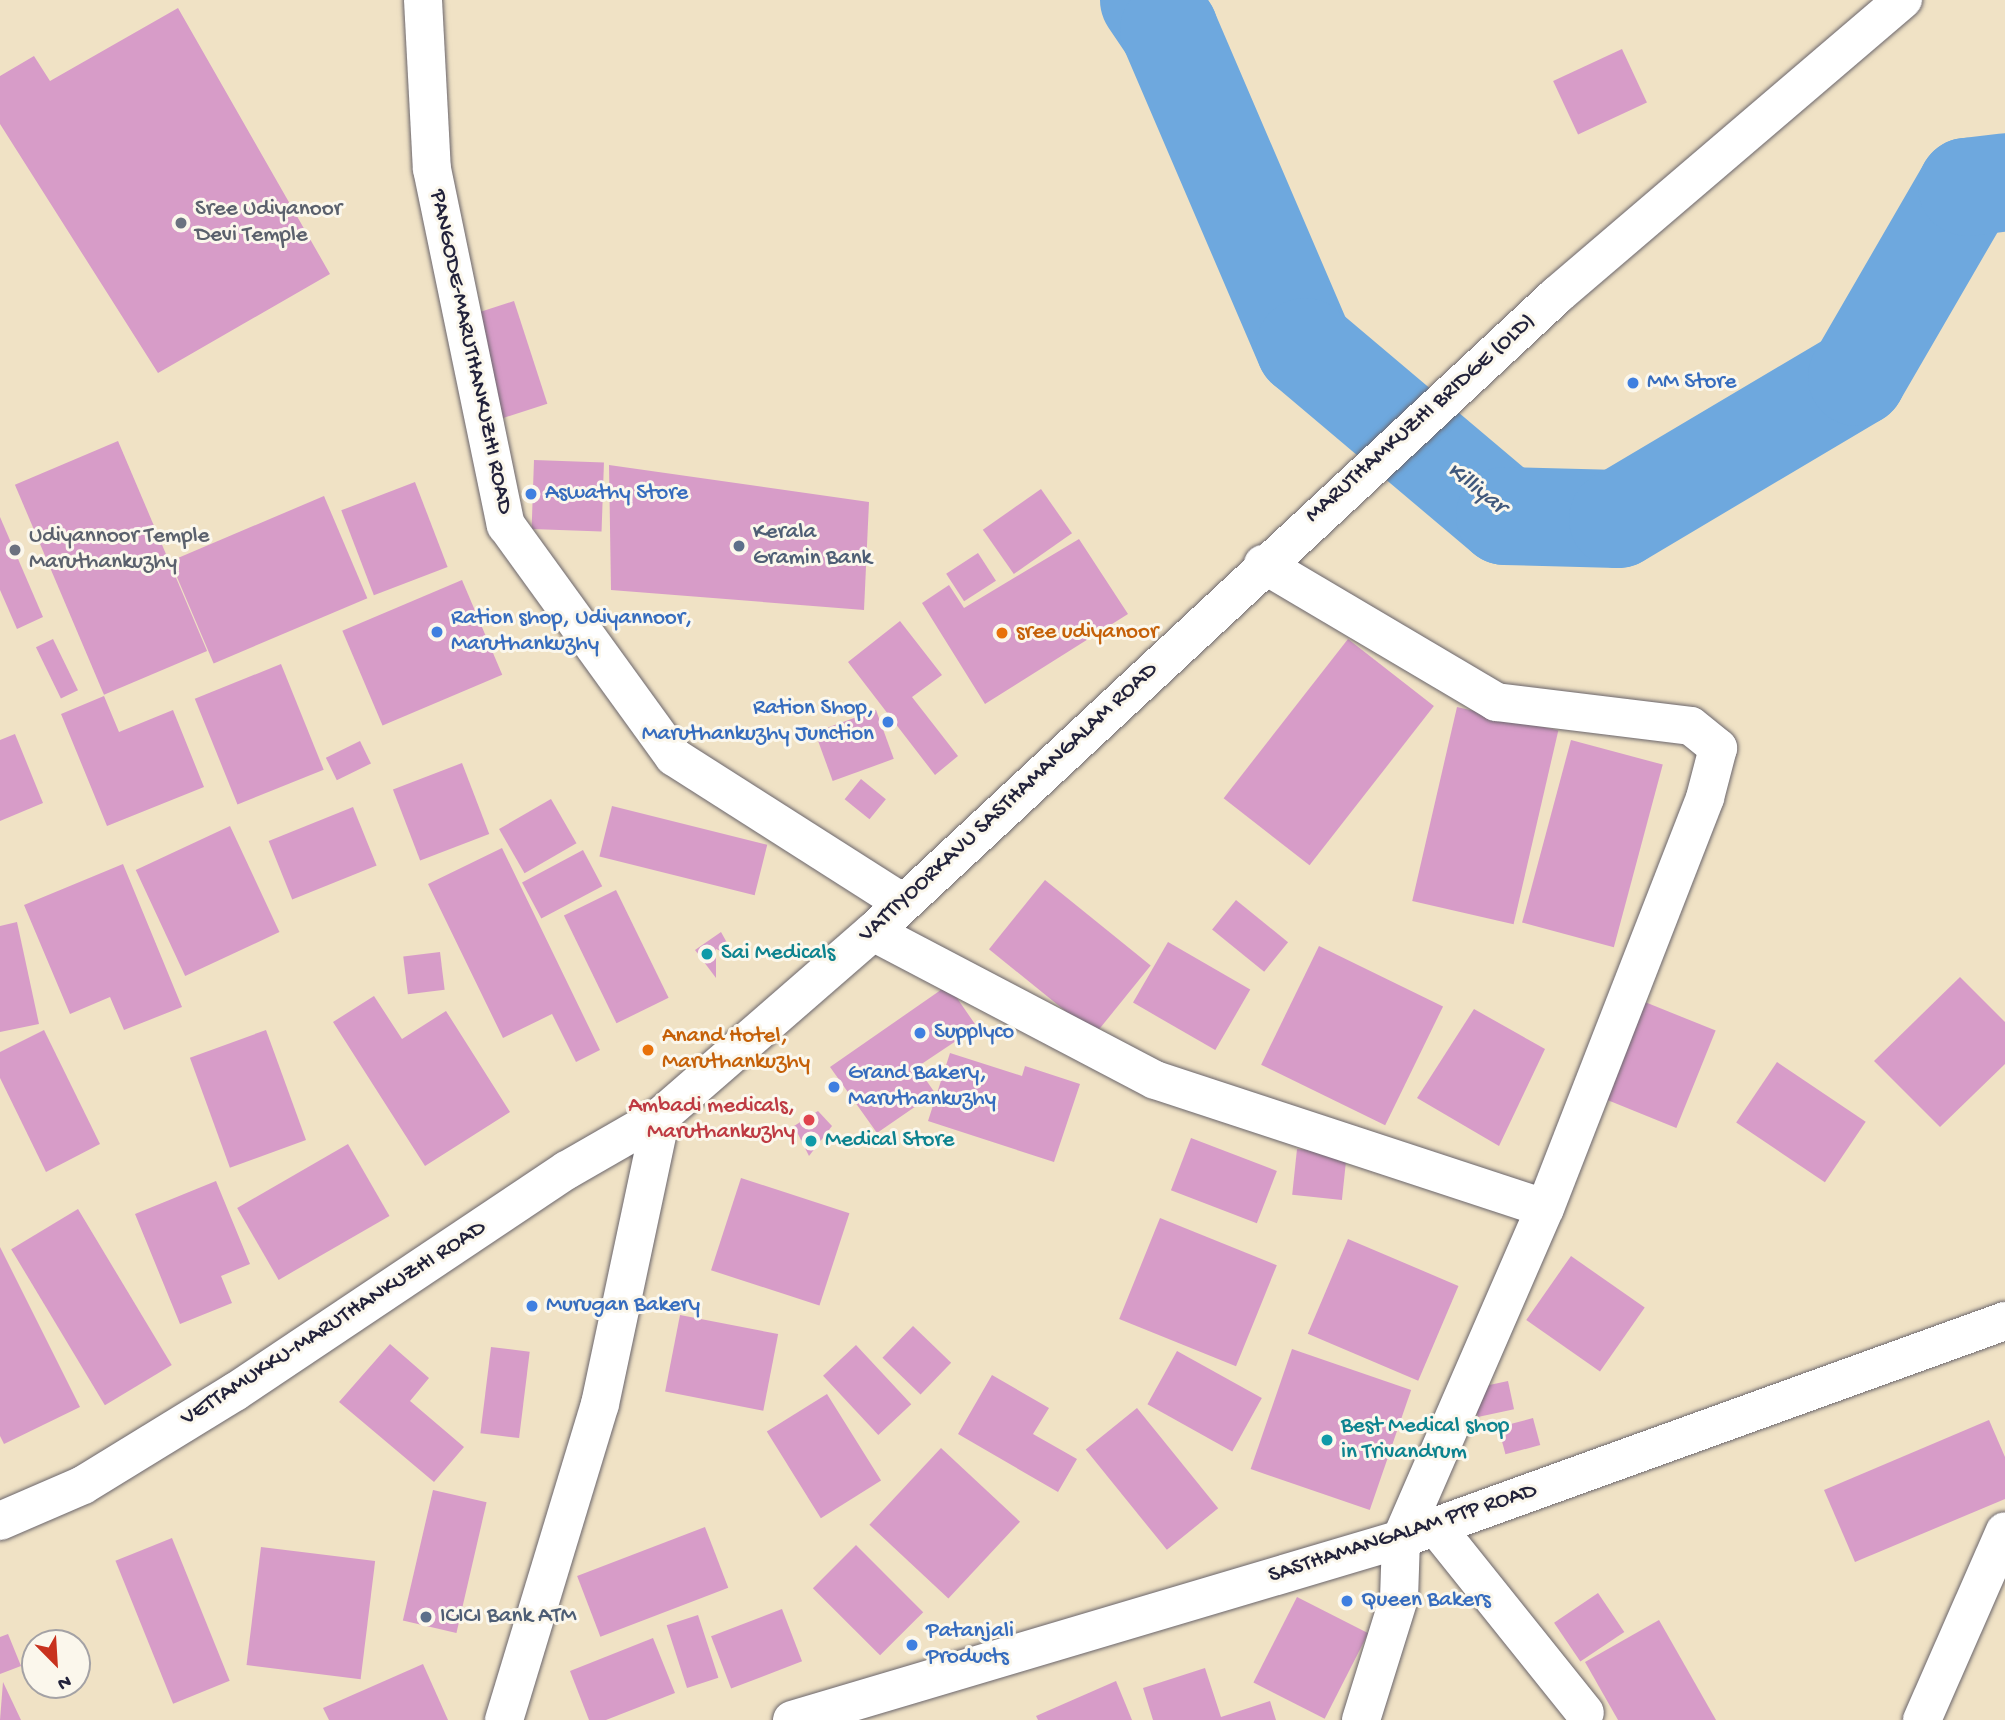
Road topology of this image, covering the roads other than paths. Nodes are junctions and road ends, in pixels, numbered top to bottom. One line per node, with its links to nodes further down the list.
1 (423, 0): 4 (main road, PANGODE-MARUTHANKUZHI ROAD)
2 (1903, 0): 3 (main road, MARUTHAMKUZHI BRIDGE (OLD))
3 (1274, 554): 4 (main road, VATTIYOORKAVU SASTHAMANGALAM ROAD); 7 (main road)
4 (902, 902): 5 (main road, VATTIYOORKAVU SASTHAMANGALAM ROAD)
5 (873, 932): 6 (main road, VATTIYOORKAVU SASTHAMANGALAM ROAD); 7 (main road)
6 (662, 1116): 9 (main road, VETTAMUKKU-MARUTHANKUZHI ROAD); 14 (main road)
7 (1545, 1208): 12 (main road)
8 (2005, 1321): 10 (main road, SASTHAMANGALAM PTP ROAD)
9 (0, 1521)
10 (1436, 1527): 12 (main road, SASTHAMANGALAM PTP ROAD); 13 (main road)
11 (2005, 1531): 17 (main road)
12 (1401, 1539): 15 (main road, SASTHAMANGALAM PTP ROAD); 16 (main road)
13 (1585, 1713)
14 (504, 1720)
15 (792, 1720)
16 (1361, 1720)
17 (1922, 1720)

